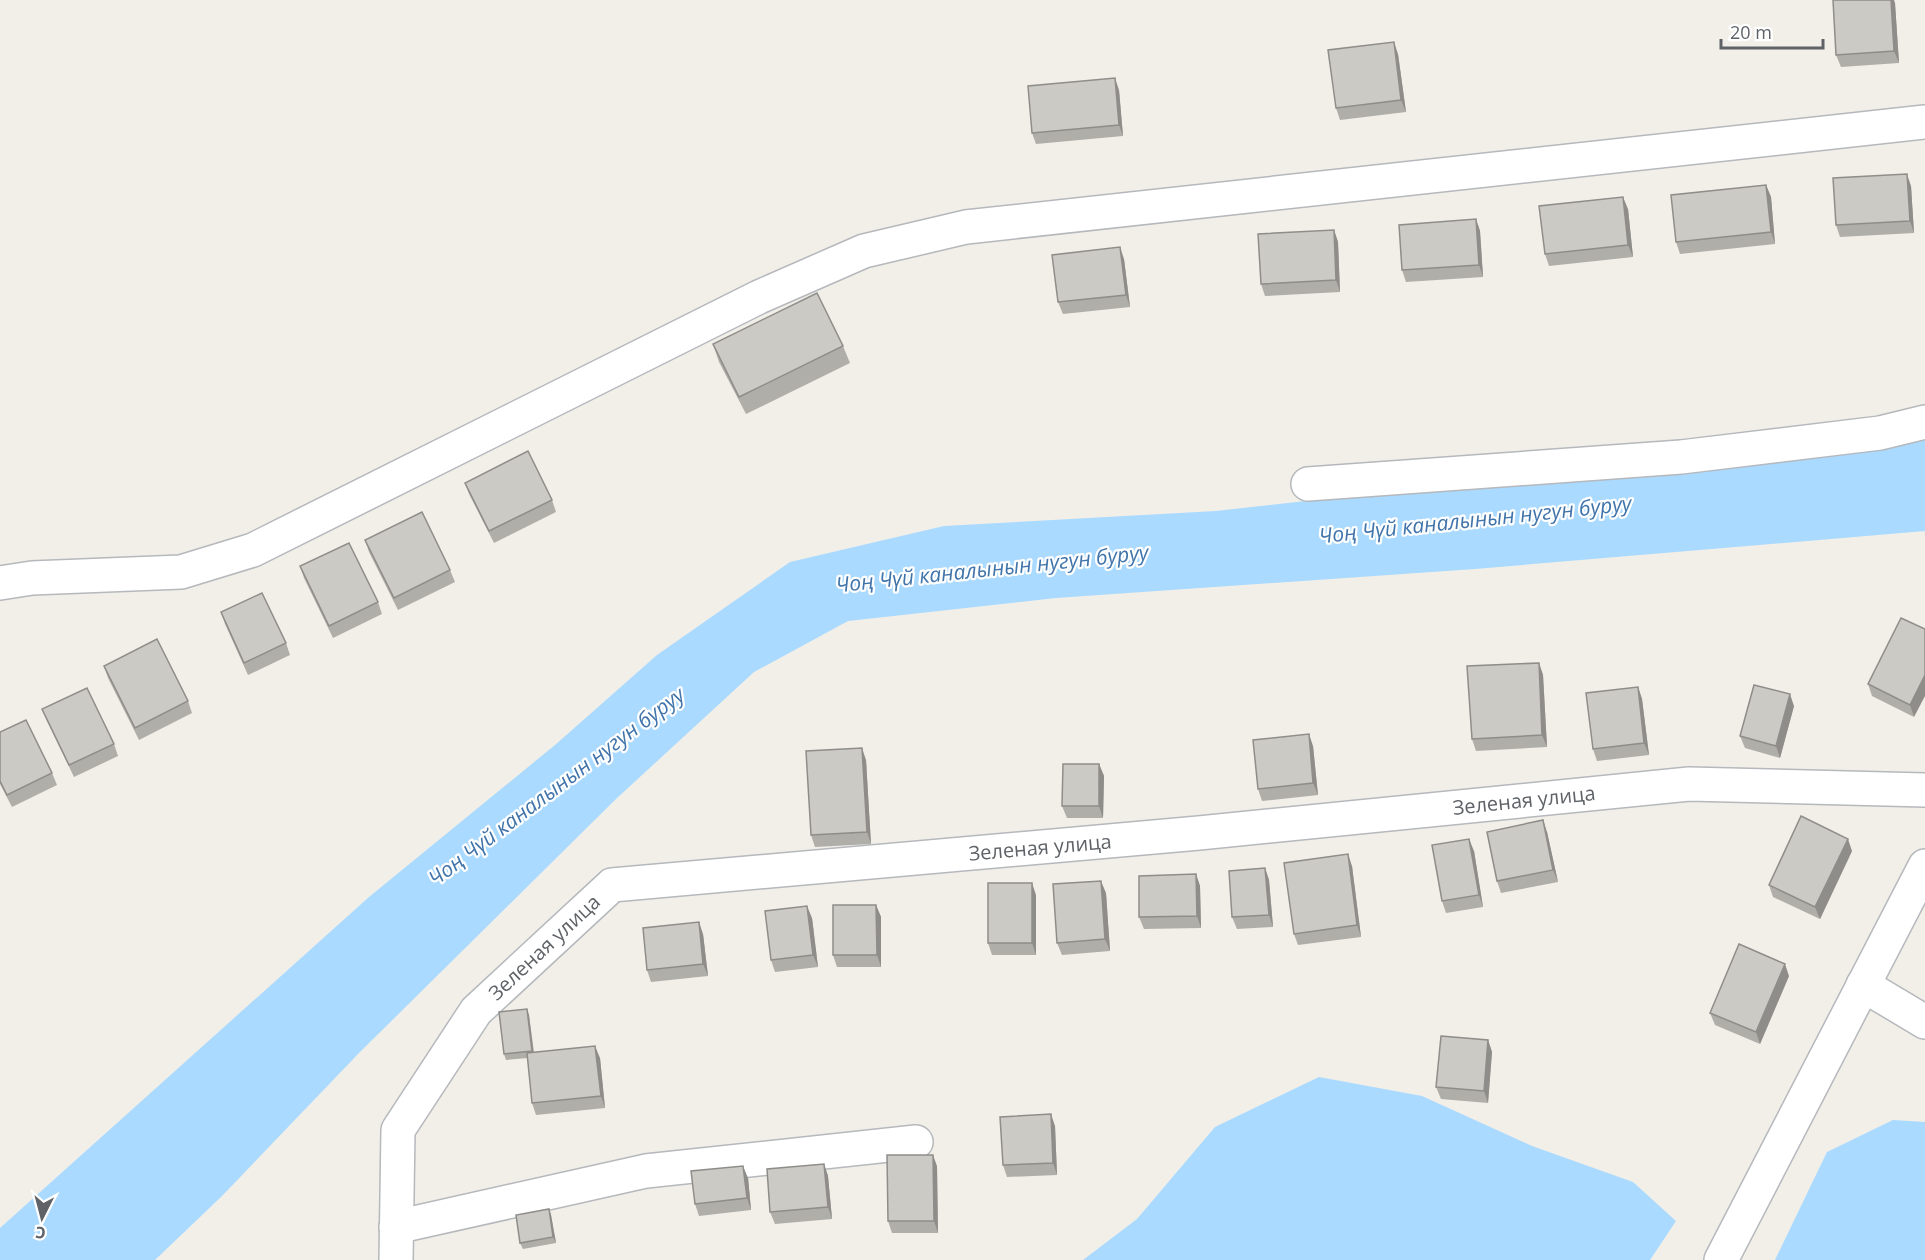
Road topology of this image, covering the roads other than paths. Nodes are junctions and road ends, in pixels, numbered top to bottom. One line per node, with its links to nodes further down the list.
1 (1925, 122): 4 (street)
2 (1925, 422): 3 (street)
3 (1308, 484)
4 (0, 583)
5 (1925, 790): 10 (street, Зеленая улица)
6 (1925, 866): 7 (street)
7 (1863, 985): 8 (street); 12 (street)
8 (1925, 1022)
9 (916, 1142): 10 (street)
10 (396, 1227): 11 (street, Зеленая улица)
11 (396, 1260)
12 (1721, 1260)

